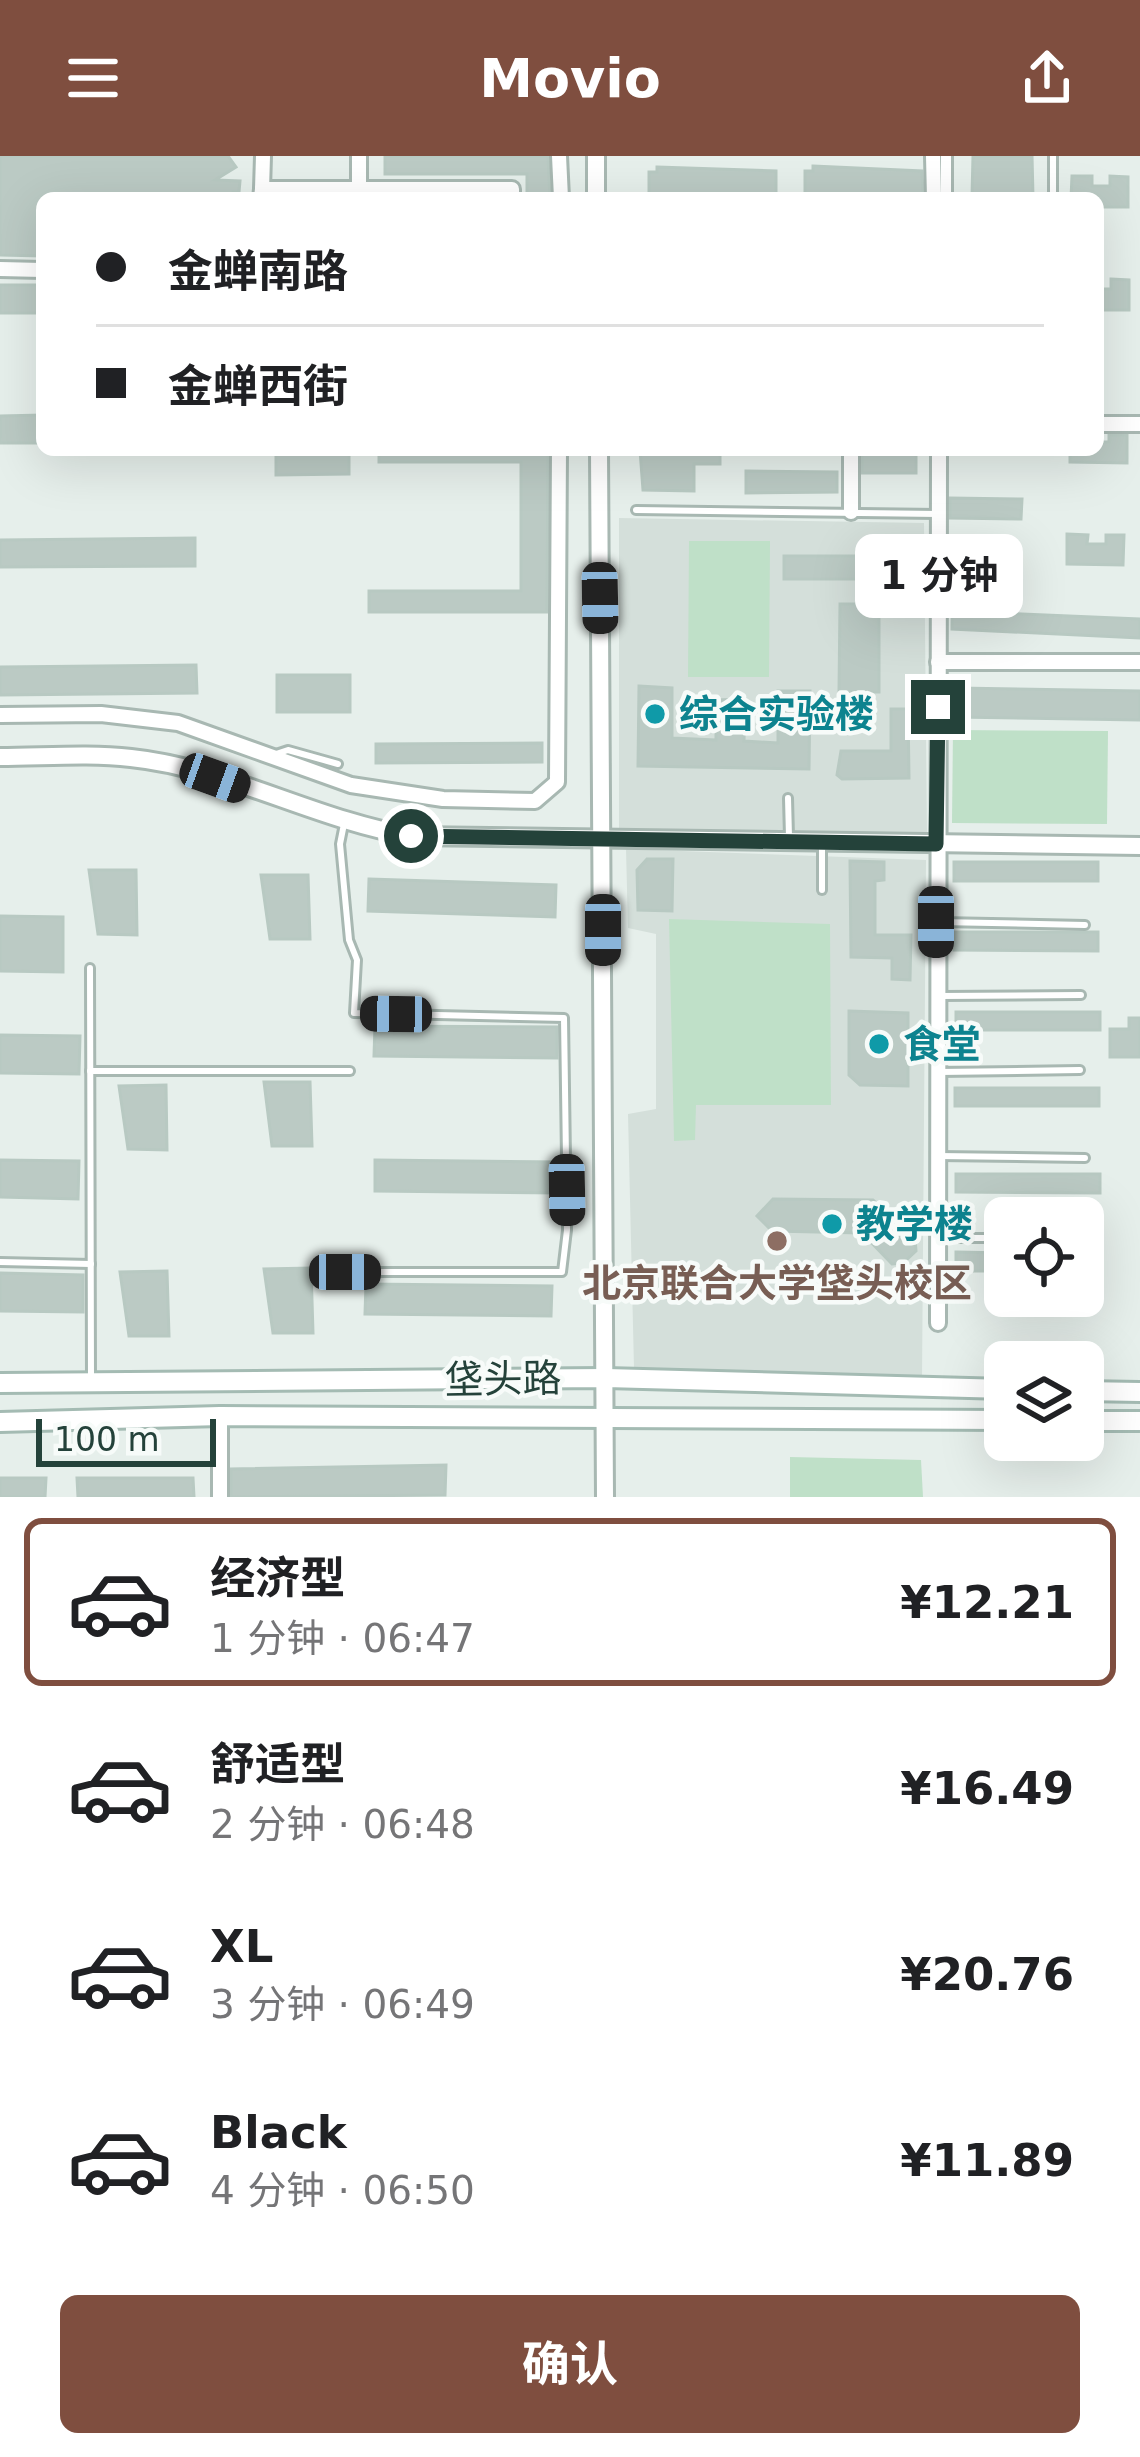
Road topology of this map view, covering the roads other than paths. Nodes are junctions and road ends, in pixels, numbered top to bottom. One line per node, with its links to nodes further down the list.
1 (263, 156): 8 (street)
2 (359, 156): 9 (street)
3 (560, 156): 12 (street)
4 (596, 156): 13 (street)
5 (933, 156): 14 (street)
6 (946, 156): 15 (street)
7 (1053, 156): 16 (lane)
8 (261, 192)
9 (359, 192)
10 (397, 192): 11 (street)
11 (512, 192)
12 (561, 192)
13 (596, 192)
14 (934, 192)
15 (946, 192)
16 (1053, 192)
17 (0, 269): 18 (street)
18 (36, 270)
19 (1104, 424): 20 (street)
20 (1140, 424)
21 (559, 456): 31 (street)
22 (599, 456): 36 (street)
23 (851, 456): 26 (street)
24 (939, 456): 27 (street)
25 (636, 510): 26 (lane)
26 (850, 512): 27 (lane)
27 (938, 514): 28 (street)
28 (938, 662): 29 (street); 39 (street)
29 (1140, 662)
30 (0, 715): 31 (street)
31 (269, 755): 33 (lane)
32 (0, 757): 35 (street)
33 (338, 764)
34 (788, 798): 37 (lane)
35 (344, 824): 36 (street); 57 (lane)
36 (602, 837): 37 (street); 59 (street)
37 (789, 841): 38 (street)
38 (822, 842): 39 (street); 41 (lane)
39 (936, 844): 40 (street); 42 (street)
40 (1140, 846)
41 (822, 890)
42 (936, 922): 43 (lane); 46 (street)
43 (1085, 925)
44 (90, 968): 48 (lane)
45 (1081, 995): 46 (lane)
46 (937, 996): 50 (street)
47 (1080, 1070): 50 (lane)
48 (90, 1071): 49 (lane); 56 (lane)
49 (350, 1071)
50 (937, 1072): 51 (street)
51 (937, 1156): 52 (lane); 53 (street)
52 (1085, 1158)
53 (937, 1238): 54 (lane); 58 (street)
54 (984, 1238)
55 (0, 1262): 56 (lane)
56 (91, 1264): 60 (lane)
57 (345, 1272)
58 (938, 1323)
59 (606, 1378): 60 (main road, 垡头路); 62 (main road, 垡头路); 66 (street)
60 (91, 1380): 61 (main road, 垡头路)
61 (0, 1383)
62 (984, 1388)
63 (1104, 1391): 64 (main road)
64 (1140, 1392)
65 (220, 1416): 66 (main road, 垡头路); 70 (main road, 垡头路); 71 (street)
66 (606, 1417): 67 (main road, 垡头路); 72 (street)
67 (984, 1420)
68 (1104, 1420): 69 (main road)
69 (1140, 1421)
70 (0, 1422)
71 (220, 1497)
72 (605, 1497)

